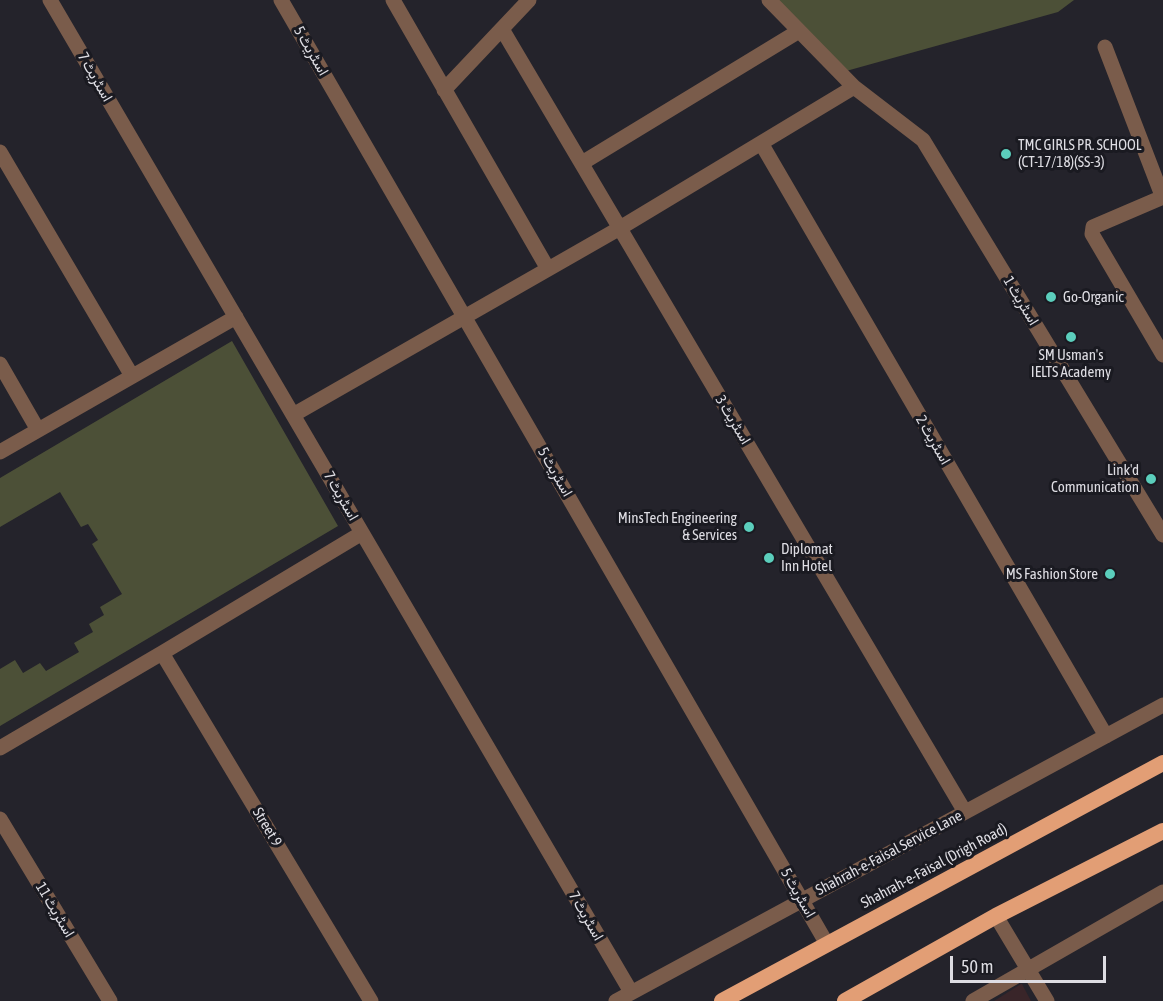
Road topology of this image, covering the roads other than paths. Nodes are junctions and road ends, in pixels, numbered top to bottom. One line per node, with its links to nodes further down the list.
1 (50, 0): 18 (street, اسٹریٹ 7)
2 (281, 0): 17 (street, اسٹریٹ 5)
3 (393, 0): 10 (street)
4 (529, 0): 6 (street)
5 (769, 0): 7 (street, اسٹریٹ 1)
6 (502, 29): 10 (street); 13 (street, اسٹریٹ 3)
7 (799, 31): 9 (street, اسٹریٹ 1); 13 (street)
8 (1105, 47): 14 (street)
9 (854, 87): 11 (street); 26 (street, اسٹریٹ 1)
10 (444, 90): 16 (street)
11 (762, 143): 15 (street); 29 (street, اسٹریٹ 2)
12 (0, 152): 21 (street)
13 (582, 163): 15 (street, اسٹریٹ 3)
14 (1163, 198): 19 (street)
15 (620, 228): 16 (street); 32 (street, اسٹریٹ 3)
16 (548, 269): 17 (street)
17 (465, 316): 22 (street); 36 (street, اسٹریٹ 5)
18 (236, 317): 21 (street); 22 (street, اسٹریٹ 7)
19 (1163, 355)
20 (0, 364): 23 (street)
21 (132, 376): 23 (street)
22 (293, 415): 25 (street, اسٹریٹ 7)
23 (38, 430): 24 (street)
24 (0, 452)
25 (362, 533): 27 (street); 40 (street, اسٹریٹ 7)
26 (1163, 535)
27 (162, 654): 30 (street); 42 (street, Street 9)
28 (1163, 705): 29 (street, Shahrah-e-Faisal Service Lane)
29 (1106, 736): 32 (street, Shahrah-e-Faisal Service Lane)
30 (0, 748)
31 (1163, 763): 38 (highway, Shahrah-e-Faisal (Drigh Road))
32 (965, 812): 36 (street, Shahrah-e-Faisal Service Lane)
33 (0, 819): 41 (street, اسٹریٹ 11)
34 (1163, 831): 37 (highway)
35 (1163, 892): 39 (street)
36 (802, 900): 38 (street, اسٹریٹ 5); 40 (street, Shahrah-e-Faisal Service Lane)
37 (996, 916): 39 (street); 45 (highway)
38 (827, 944): 44 (highway, Shahrah-e-Faisal (Drigh Road))
39 (1028, 968): 46 (street); 47 (street)
40 (631, 993): 43 (street, Shahrah-e-Faisal Service Lane)
41 (110, 1001)
42 (371, 1001)
43 (616, 1001)
44 (722, 1001)
45 (845, 1001)
46 (973, 1001)
47 (1047, 1001)

